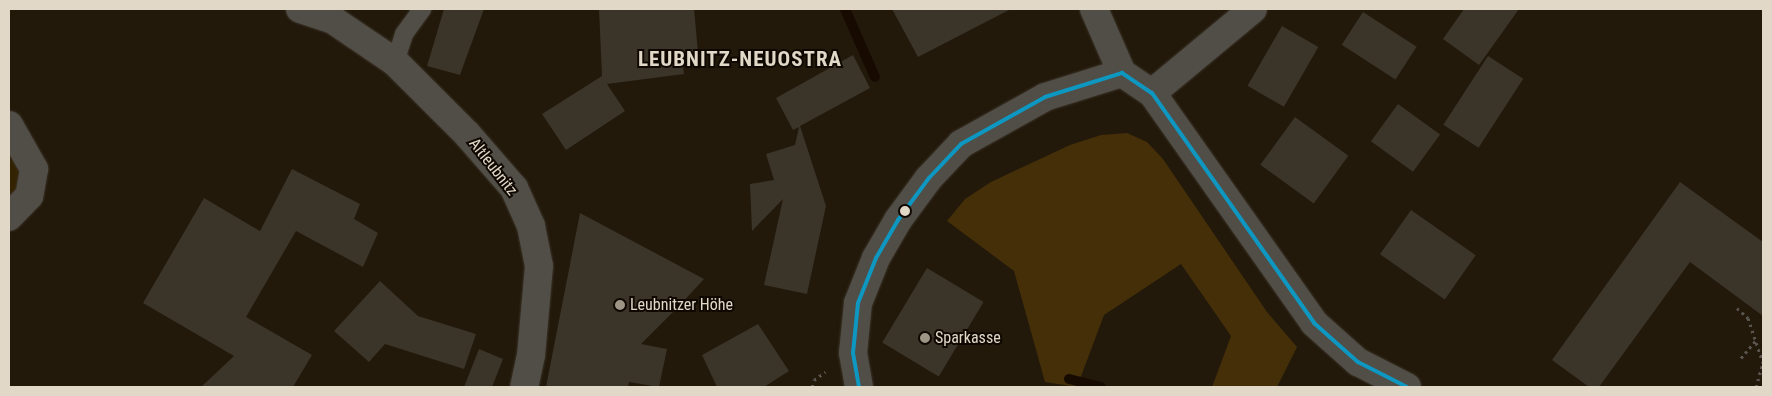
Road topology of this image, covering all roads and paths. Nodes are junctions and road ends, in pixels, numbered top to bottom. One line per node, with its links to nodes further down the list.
1 (300, 9): 5 (street, Altleubnitz)
2 (422, 9): 5 (lane)
3 (1094, 9): 6 (street)
4 (1253, 9): 7 (street)
5 (395, 62): 14 (street, Altleubnitz)
6 (1122, 72): 7 (street); 15 (street)
7 (1152, 92): 16 (street)
8 (9, 126): 9 (street)
9 (9, 217)
10 (1736, 308): 11 (path)
11 (1756, 340): 12 (path); 13 (path)
12 (1742, 358)
13 (1763, 362): 17 (path)
14 (524, 387)
15 (859, 387)
16 (1407, 387)
17 (1756, 387)

